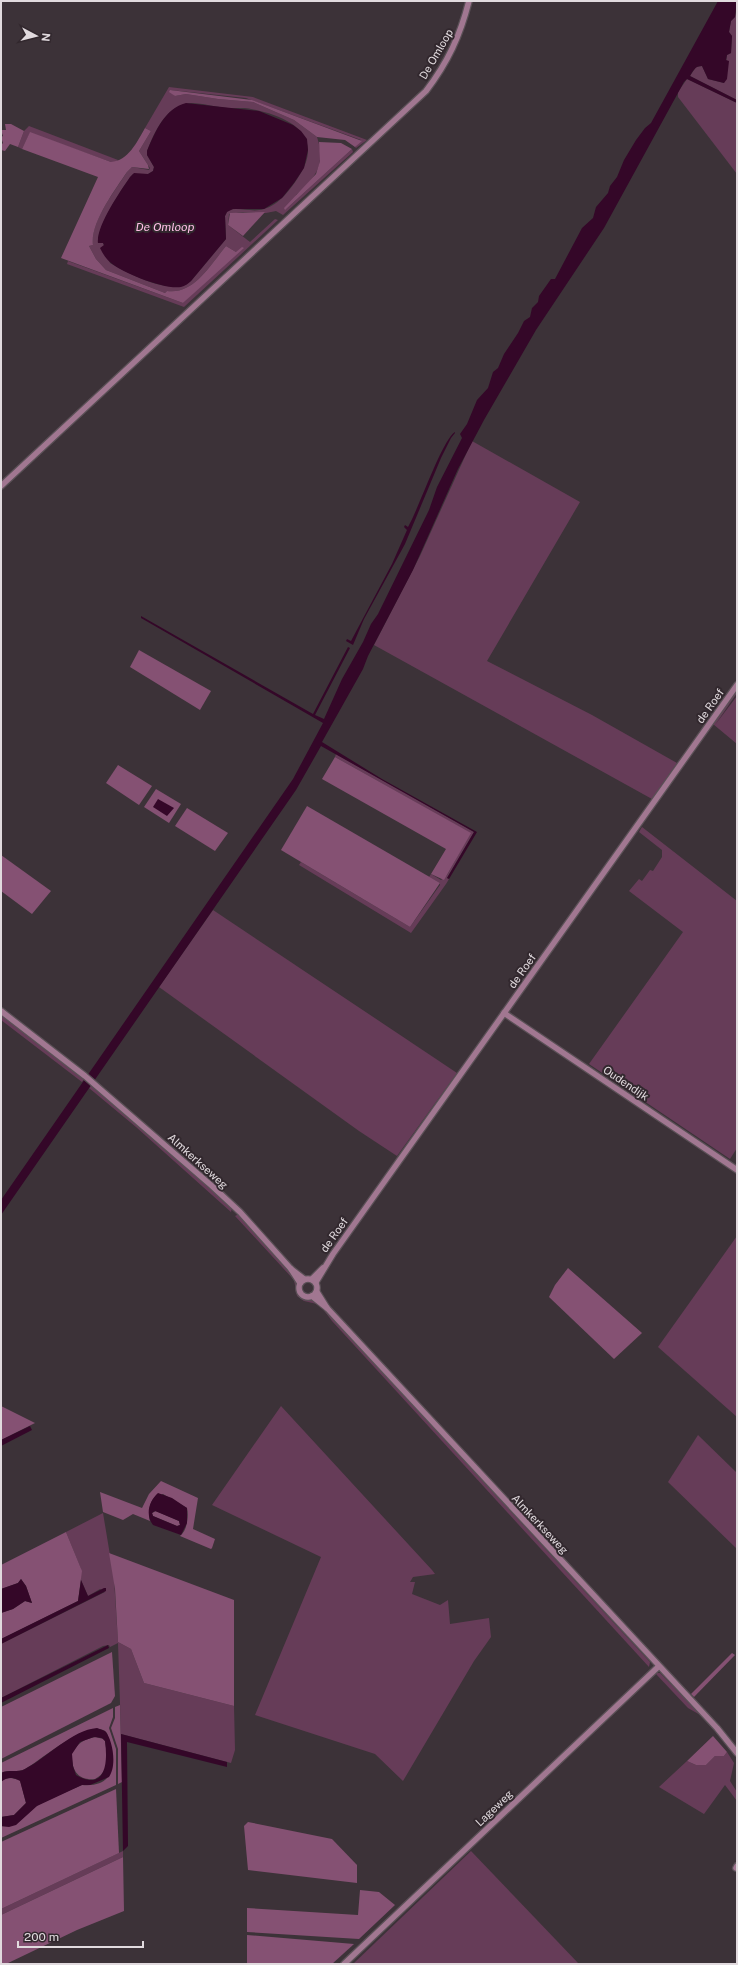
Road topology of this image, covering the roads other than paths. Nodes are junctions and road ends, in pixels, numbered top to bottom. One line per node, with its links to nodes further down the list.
1 (470, 1): 2 (street, De Omloop)
2 (1, 486)
3 (737, 685): 5 (street, de Roef)
4 (1, 1011): 8 (street, Almkerkseweg)
5 (504, 1013): 6 (street, Oudendijk); 7 (street, de Roef)
6 (737, 1170)
7 (314, 1280): 8 (street); 9 (street)
8 (302, 1281): 9 (street)
9 (314, 1294): 10 (street, Almkerkseweg)
10 (658, 1667): 11 (street, Almkerkseweg); 12 (street, Lageweg)
11 (737, 1753)
12 (344, 1964)

